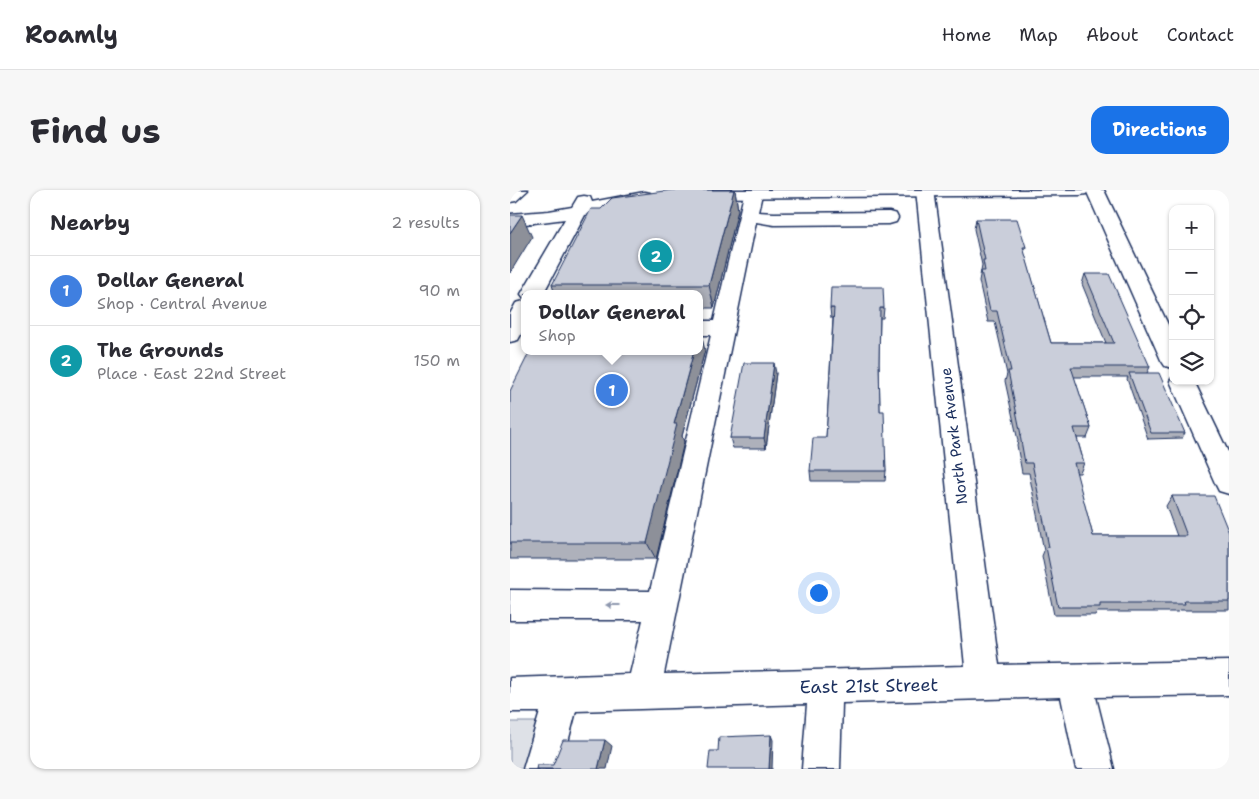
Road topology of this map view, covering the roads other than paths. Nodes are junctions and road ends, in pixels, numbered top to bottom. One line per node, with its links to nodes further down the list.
1 (520, 190): 8 (street)
2 (590, 190): 10 (street)
3 (1080, 190): 5 (street)
4 (1095, 190): 17 (street)
5 (925, 191): 9 (street); 24 (street, North Park Avenue)
6 (682, 193): 9 (street)
7 (658, 195): 10 (street)
8 (510, 197)
9 (752, 200): 11 (street); 15 (street)
10 (579, 210): 12 (street); 13 (street)
11 (889, 218)
12 (510, 220)
13 (534, 290)
14 (521, 316): 16 (street)
15 (712, 328): 21 (street)
16 (516, 330)
17 (1169, 351)
18 (1184, 385): 19 (street)
19 (1229, 484)
20 (510, 605): 21 (street, one-way to 20)
21 (662, 606): 26 (street)
22 (1229, 678): 23 (street, East 21st Street)
23 (1075, 680): 24 (street, East 21st Street); 31 (street)
24 (984, 683): 25 (street, East 21st Street)
25 (825, 687): 26 (street, East 21st Street); 30 (street)
26 (643, 692): 28 (street, East 21st Street)
27 (510, 694): 28 (street, East 21st Street)
28 (563, 694): 29 (street)
29 (542, 769)
30 (821, 769)
31 (1095, 769)

